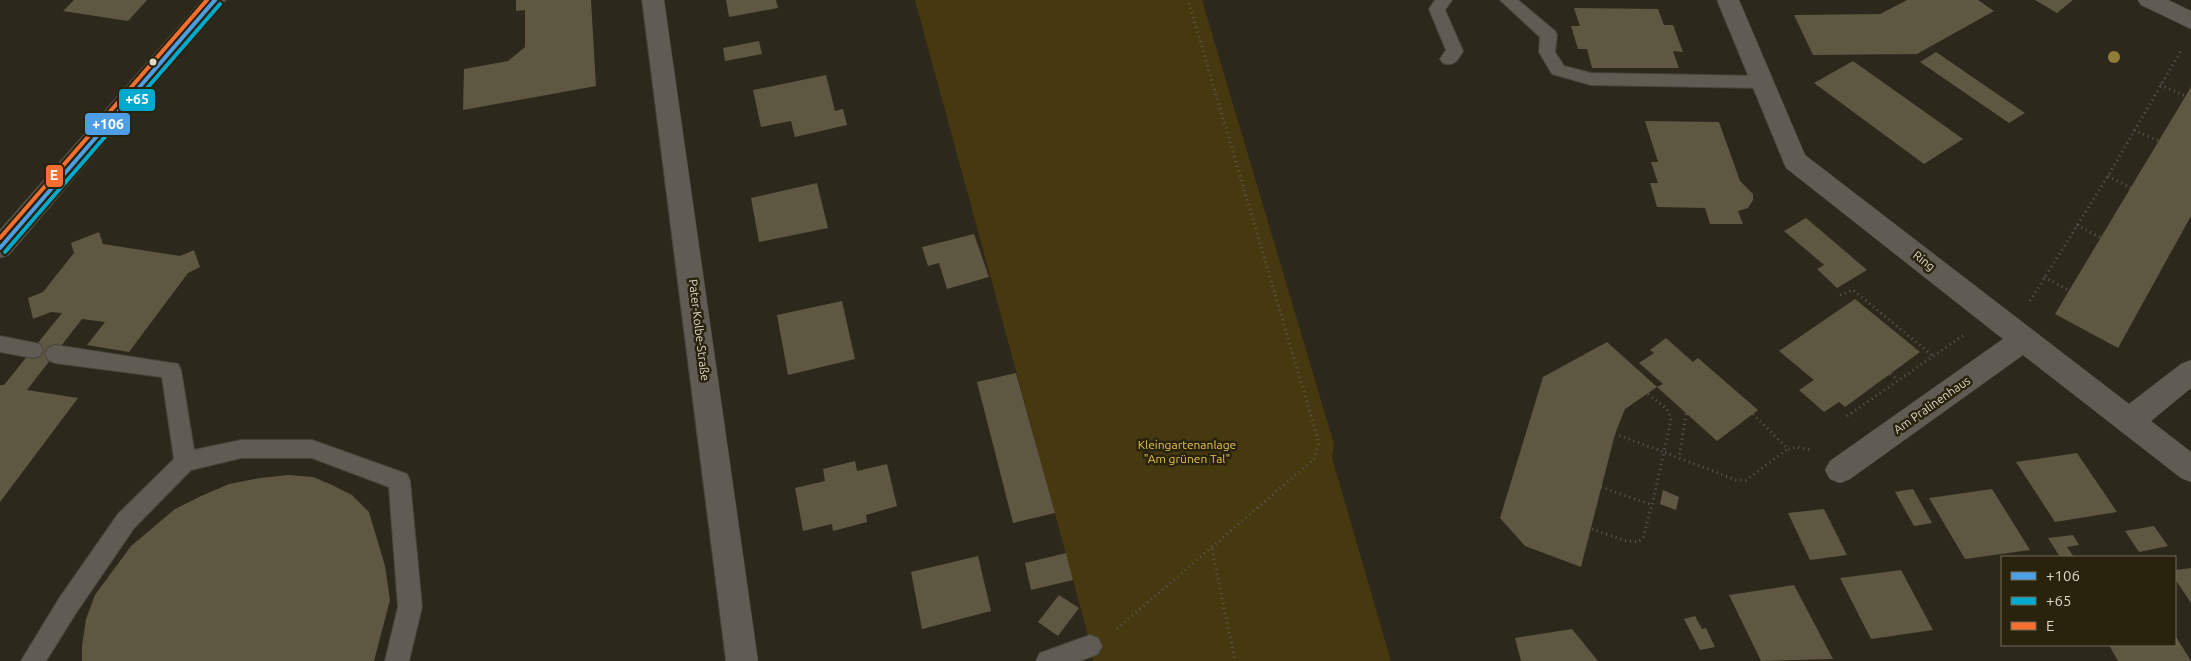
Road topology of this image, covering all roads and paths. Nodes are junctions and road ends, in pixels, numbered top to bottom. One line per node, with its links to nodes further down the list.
1 (215, 0): 19 (street)
2 (653, 0): 52 (street, Pater-Kolbe-Straße)
3 (1188, 0): 48 (path)
4 (1444, 0): 9 (lane)
5 (1508, 0): 10 (lane)
6 (1728, 0): 10 (street, Ring)
7 (2149, 0): 8 (street)
8 (2189, 31): 11 (path)
9 (1449, 60)
10 (1762, 82): 25 (street, Ring)
11 (2160, 85): 12 (path); 13 (path)
12 (2186, 96)
13 (2134, 130): 14 (path); 15 (path)
14 (2159, 141)
15 (2108, 176): 16 (path); 17 (path)
16 (2131, 188)
17 (2077, 226): 18 (path); 20 (path)
18 (2101, 238)
19 (0, 248)
20 (2044, 277): 21 (path); 23 (path)
21 (2070, 291)
22 (1840, 295): 29 (path)
23 (2029, 303)
24 (1964, 334): 29 (path)
25 (2024, 339): 37 (street, Ring); 44 (street, Am Pralinenhaus)
26 (0, 344): 27 (lane)
27 (33, 350)
28 (55, 354): 42 (lane)
29 (1933, 356): 32 (path)
30 (2191, 372): 37 (street)
31 (1890, 374): 32 (path)
32 (1898, 380): 36 (path)
33 (1648, 394): 40 (path)
34 (1686, 414): 41 (path)
35 (1753, 414): 39 (path)
36 (1847, 416)
37 (2129, 421): 43 (street, Ring)
38 (1615, 434): 40 (path)
39 (1788, 448): 41 (path); 44 (path)
40 (1664, 452): 41 (path); 46 (path)
41 (1679, 458)
42 (185, 462): 50 (lane); 51 (lane)
43 (2191, 469)
44 (1840, 470)
45 (1601, 487): 46 (path)
46 (1652, 506): 47 (path)
47 (1592, 529)
48 (1212, 548): 49 (path); 54 (path)
49 (1090, 646): 53 (lane)
50 (33, 661)
51 (397, 661)
52 (742, 661)
53 (1048, 661)
54 (1235, 661)

